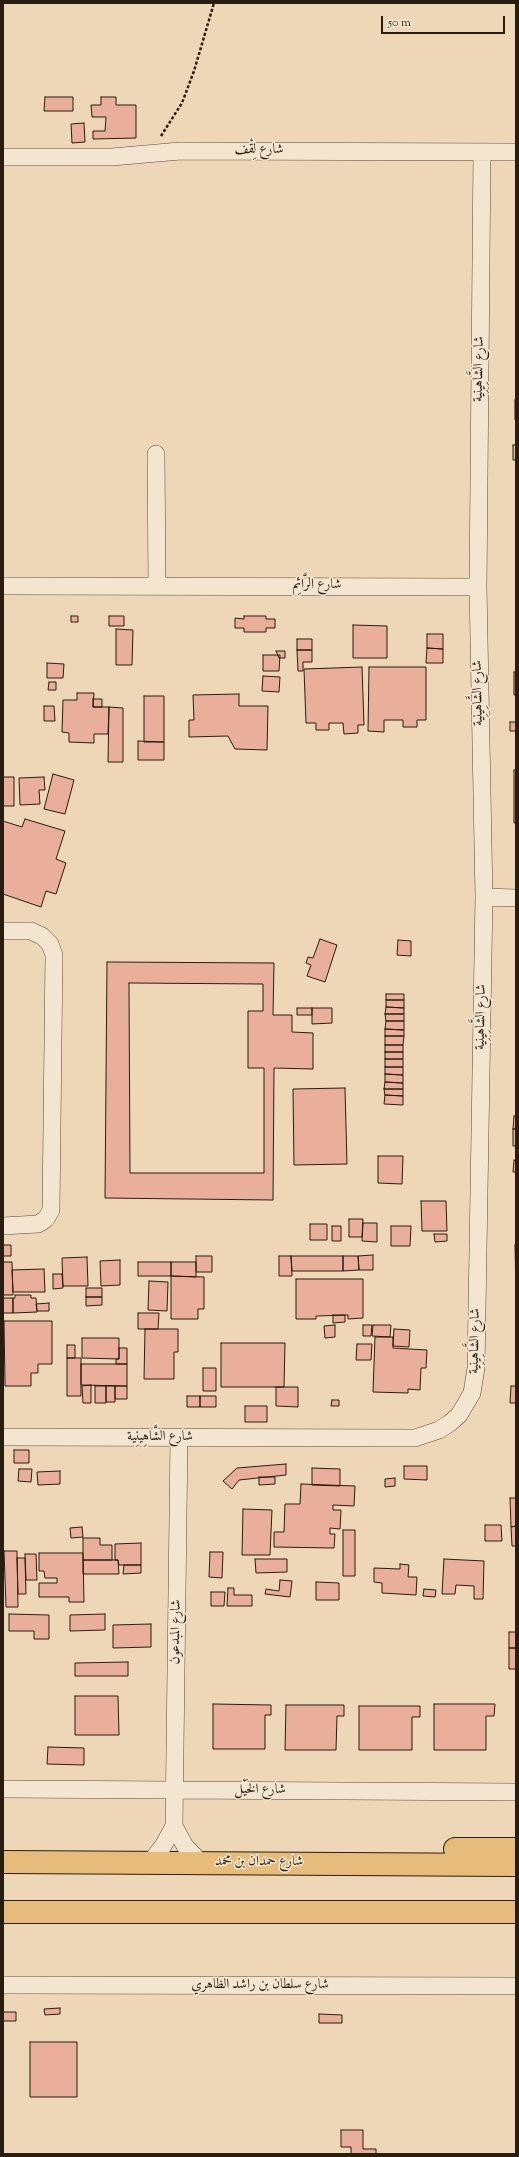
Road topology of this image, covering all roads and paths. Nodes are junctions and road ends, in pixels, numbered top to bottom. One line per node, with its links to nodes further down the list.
1 (214, 3): 4 (path)
2 (482, 152): 3 (street, شارع لِقْف); 4 (street, شارع لِقْف); 9 (street, شارع الشَّاهِينِية)
3 (516, 152)
4 (144, 153): 5 (street, شارع لِقْف)
5 (3, 157)
6 (156, 454): 8 (street)
7 (3, 586): 8 (street, شارع الرَّائِم)
8 (157, 586): 9 (street, شارع الرَّائِم)
9 (478, 587): 10 (street, شارع الشَّاهِينِية)
10 (484, 897): 11 (street); 15 (street, شارع الشَّاهِينِية)
11 (516, 898)
12 (3, 931): 13 (street)
13 (3, 1226)
14 (3, 1438): 15 (street, شارع الشَّاهِينِية)
15 (179, 1438): 17 (street, شارع المبدعون)
16 (3, 1789): 17 (street, شارع الخَيْل)
17 (174, 1790): 18 (street, شارع الخَيْل); 19 (street, شارع المبدعون)
18 (516, 1792)
19 (174, 1826): 22 (street, شارع المبدعون); 23 (street, شارع المبدعون)
20 (516, 1849): 24 (main road)
21 (9, 1861): 22 (main road, شارع حمدان بن محمد)
22 (150, 1862): 23 (main road, شارع حمدان بن محمد)
23 (201, 1863): 24 (main road, شارع حمدان بن محمد)
24 (313, 1863): 25 (main road, شارع حمدان بن محمد)
25 (516, 1865)
26 (468, 1911): 27 (main road); 28 (main road); 29 (main road)
27 (3, 1912)
28 (516, 1912)
29 (516, 1924)
30 (3, 1985): 31 (street, شارع سلطان بن راشد الظاهري)
31 (516, 1986)

